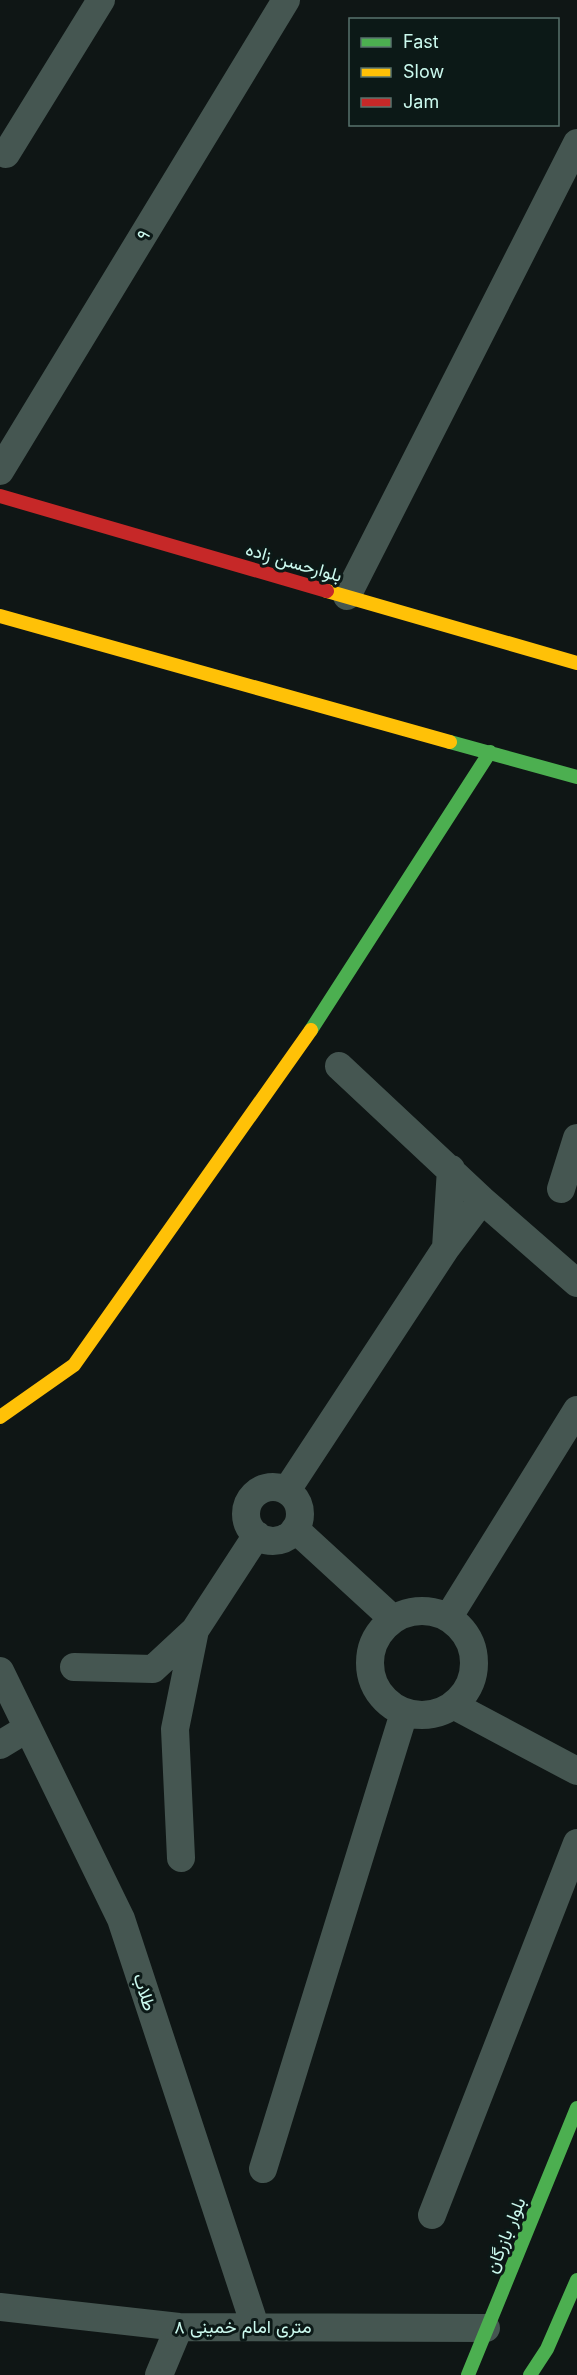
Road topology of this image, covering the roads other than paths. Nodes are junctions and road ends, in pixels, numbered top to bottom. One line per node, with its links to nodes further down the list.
1 (101, 0): 4 (street)
2 (286, 0): 5 (street, ۹)
3 (577, 143): 7 (street)
4 (6, 154)
5 (0, 471)
6 (0, 496): 7 (street, بلوارحسن زاده)
7 (347, 596): 9 (street, بلوارحسن زاده)
8 (0, 616): 10 (street)
9 (577, 663)
10 (490, 752): 11 (street); 20 (street)
11 (577, 777)
12 (339, 1066): 14 (street)
13 (577, 1138): 15 (street)
14 (451, 1169): 16 (street); 17 (street)
15 (561, 1189)
16 (483, 1200): 17 (street); 18 (street)
17 (446, 1248): 21 (street)
18 (577, 1283)
19 (577, 1410): 24 (street)
20 (0, 1417)
21 (287, 1490): 22 (street); 23 (street)
22 (295, 1529): 23 (street); 25 (street)
23 (257, 1536): 26 (street)
24 (448, 1618): 25 (street); 30 (street)
25 (393, 1619): 31 (street)
26 (195, 1630): 28 (street); 33 (street)
27 (74, 1667): 28 (street)
28 (153, 1669): 33 (street)
29 (0, 1671): 32 (street, طلاب)
30 (453, 1705): 31 (street); 35 (street)
31 (404, 1713): 39 (street)
32 (27, 1728): 34 (street); 43 (street, طلاب)
33 (175, 1729): 37 (street)
34 (0, 1745)
35 (577, 1771)
36 (577, 1843): 40 (street)
37 (181, 1858)
38 (577, 2108): 45 (street, بلوار بازرگان)
39 (262, 2169)
40 (432, 2215)
41 (577, 2280): 49 (street)
42 (0, 2307): 44 (street, ۸ متری امام خمینی)
43 (255, 2326): 44 (street, ۸ متری امام خمینی); 45 (street, ۸ متری امام خمینی)
44 (179, 2327): 46 (street)
45 (486, 2328): 47 (street); 48 (street, بلوار بازرگان)
46 (159, 2375)
47 (453, 2375)
48 (468, 2375)
49 (533, 2375)

